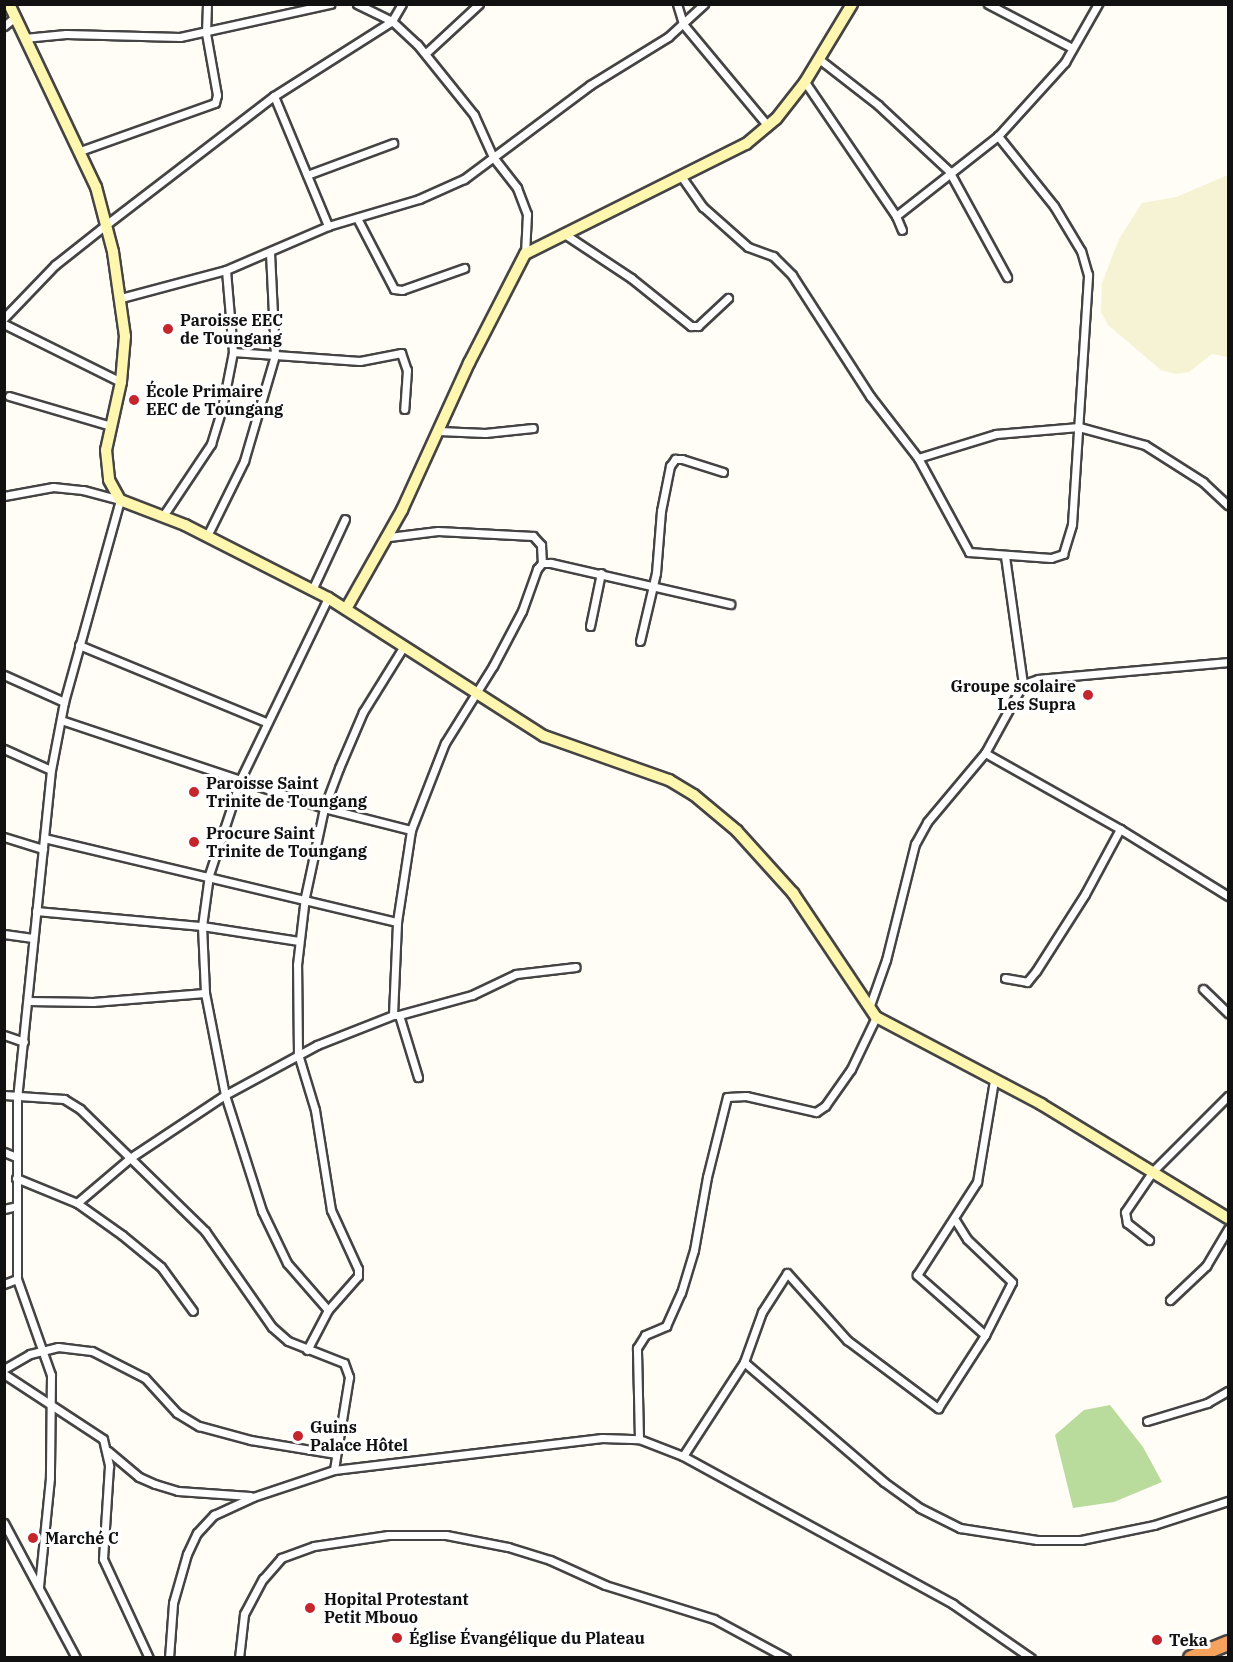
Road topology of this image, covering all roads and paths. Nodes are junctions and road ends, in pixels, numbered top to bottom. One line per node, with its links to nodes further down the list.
1 (9, 4): 12 (street)
2 (207, 4): 16 (street)
3 (330, 4): 16 (street)
4 (357, 4): 13 (street)
5 (402, 4): 13 (street)
6 (479, 4): 19 (street)
7 (677, 4): 14 (street)
8 (704, 4): 14 (street)
9 (852, 4): 20 (street)
10 (988, 4): 18 (street)
11 (1098, 4): 18 (street)
12 (14, 18): 15 (street); 17 (street)
13 (392, 21): 19 (street); 22 (street)
14 (683, 24): 23 (street); 27 (street)
15 (4, 26)
16 (206, 33): 17 (street); 26 (street)
17 (24, 38): 26 (street)
18 (1072, 48): 24 (street)
19 (426, 53): 27 (street)
20 (819, 59): 21 (street); 28 (street)
21 (805, 82): 23 (street); 31 (street)
22 (274, 96): 29 (street); 33 (street)
23 (768, 126): 30 (street)
24 (998, 136): 28 (street); 52 (street)
25 (393, 143): 29 (street)
26 (80, 151): 33 (street)
27 (493, 157): 32 (street); 38 (street)
28 (949, 171): 31 (street); 41 (street)
29 (307, 175): 34 (street)
30 (681, 176): 36 (street); 55 (street)
31 (897, 216): 35 (street)
32 (357, 218): 34 (street); 39 (street)
33 (106, 224): 42 (street); 44 (street)
34 (328, 226): 37 (street)
35 (902, 230)
36 (563, 234): 38 (street); 43 (street)
37 (270, 252): 40 (street); 47 (street)
38 (525, 255): 54 (street)
39 (464, 268)
40 (226, 270): 42 (street); 46 (street)
41 (1007, 277)
42 (121, 298): 48 (street)
43 (728, 298)
44 (4, 318)
45 (4, 324): 48 (street)
46 (233, 352): 47 (street); 60 (street)
47 (275, 355): 50 (street); 62 (street)
48 (121, 382): 51 (street)
49 (9, 396): 51 (street)
50 (404, 410)
51 (111, 426): 58 (street)
52 (1079, 427): 55 (street); 59 (street); 64 (street)
53 (533, 428): 54 (street)
54 (439, 431): 63 (street)
55 (918, 458): 64 (street)
56 (723, 472): 67 (street)
57 (4, 496): 58 (street)
58 (120, 500): 60 (street); 74 (street)
59 (1228, 505)
60 (163, 516): 62 (street)
61 (345, 519): 68 (street)
62 (207, 536): 68 (street)
63 (389, 537): 65 (street); 71 (street)
64 (1005, 556): 78 (street)
65 (542, 563): 66 (street); 79 (street)
66 (601, 573): 67 (street); 72 (street)
67 (654, 585): 70 (street); 73 (street)
68 (312, 590): 69 (street)
69 (328, 598): 71 (street); 82 (street)
70 (730, 604)
71 (346, 609): 75 (street)
72 (590, 626)
73 (640, 641)
74 (79, 645): 80 (street); 82 (street)
75 (404, 646): 79 (street); 87 (street)
76 (1228, 662): 78 (street)
77 (4, 675): 80 (street)
78 (1023, 684): 84 (street)
79 (476, 692): 89 (street); 107 (street)
80 (64, 702): 81 (street)
81 (61, 720): 85 (street); 86 (street)
82 (266, 722): 86 (street)
83 (4, 749): 85 (street)
84 (985, 753): 88 (street); 107 (street)
85 (51, 770): 91 (street)
86 (241, 778): 87 (street); 93 (street)
87 (324, 808): 89 (street); 95 (street)
88 (1120, 829): 94 (street); 103 (street)
89 (411, 830): 97 (street)
90 (4, 837): 92 (street)
91 (44, 838): 92 (street); 93 (street)
92 (43, 849): 96 (street)
93 (209, 875): 95 (street); 98 (street)
94 (1228, 896)
95 (305, 897): 97 (street); 101 (street)
96 (36, 910): 98 (street); 100 (street)
97 (397, 922): 109 (street)
98 (202, 926): 101 (street); 105 (street)
99 (4, 934): 100 (street)
100 (33, 938): 106 (street)
101 (299, 940): 112 (street)
102 (576, 967): 109 (street)
103 (1005, 978)
104 (1203, 989): 108 (street)
105 (205, 993): 106 (street); 116 (street)
106 (28, 1001): 111 (street)
107 (872, 1012): 114 (street); 144 (street)
108 (1228, 1012)
109 (396, 1015): 112 (street); 113 (street)
110 (4, 1035): 111 (street)
111 (24, 1042): 118 (street)
112 (298, 1054): 116 (street); 134 (street)
113 (418, 1077)
114 (994, 1080): 122 (street); 128 (street)
115 (4, 1095): 118 (street)
116 (225, 1095): 121 (street); 134 (street)
117 (1228, 1096): 122 (street)
118 (17, 1098): 120 (street); 121 (street)
119 (4, 1152): 120 (street)
120 (16, 1156): 123 (street)
121 (130, 1158): 124 (street); 137 (street)
122 (1153, 1172): 127 (street); 130 (street)
123 (16, 1178): 124 (street); 125 (street)
124 (77, 1203): 135 (street)
125 (16, 1206): 126 (street); 131 (street)
126 (4, 1209)
127 (1228, 1218)
128 (955, 1220): 136 (street); 136 (street)
129 (1228, 1229): 133 (street)
130 (1149, 1240)
131 (17, 1279): 132 (street); 138 (street)
132 (4, 1284)
133 (1170, 1300)
134 (328, 1310): 137 (street)
135 (193, 1311)
136 (985, 1335): 139 (street)
137 (307, 1350): 146 (street)
138 (44, 1352): 140 (street); 142 (street); 146 (street)
139 (744, 1362): 147 (street); 150 (street)
140 (4, 1372): 142 (street)
141 (1228, 1391): 143 (street)
142 (53, 1406): 145 (street); 152 (street)
143 (1147, 1421)
144 (639, 1439): 147 (street); 148 (street)
145 (108, 1451): 149 (street); 156 (street)
146 (336, 1454): 148 (street)
147 (684, 1456): 160 (street)
148 (334, 1470): 149 (street)
149 (253, 1497): 157 (street)
150 (1228, 1501)
151 (4, 1523): 152 (street)
152 (39, 1586): 155 (street)
153 (1228, 1643): 161 (highway)
154 (1228, 1653): 162 (highway)
155 (76, 1658)
156 (149, 1658)
157 (169, 1658)
158 (239, 1658): 159 (street)
159 (786, 1658)
160 (1031, 1658)
161 (1191, 1658)
162 (1219, 1658)

